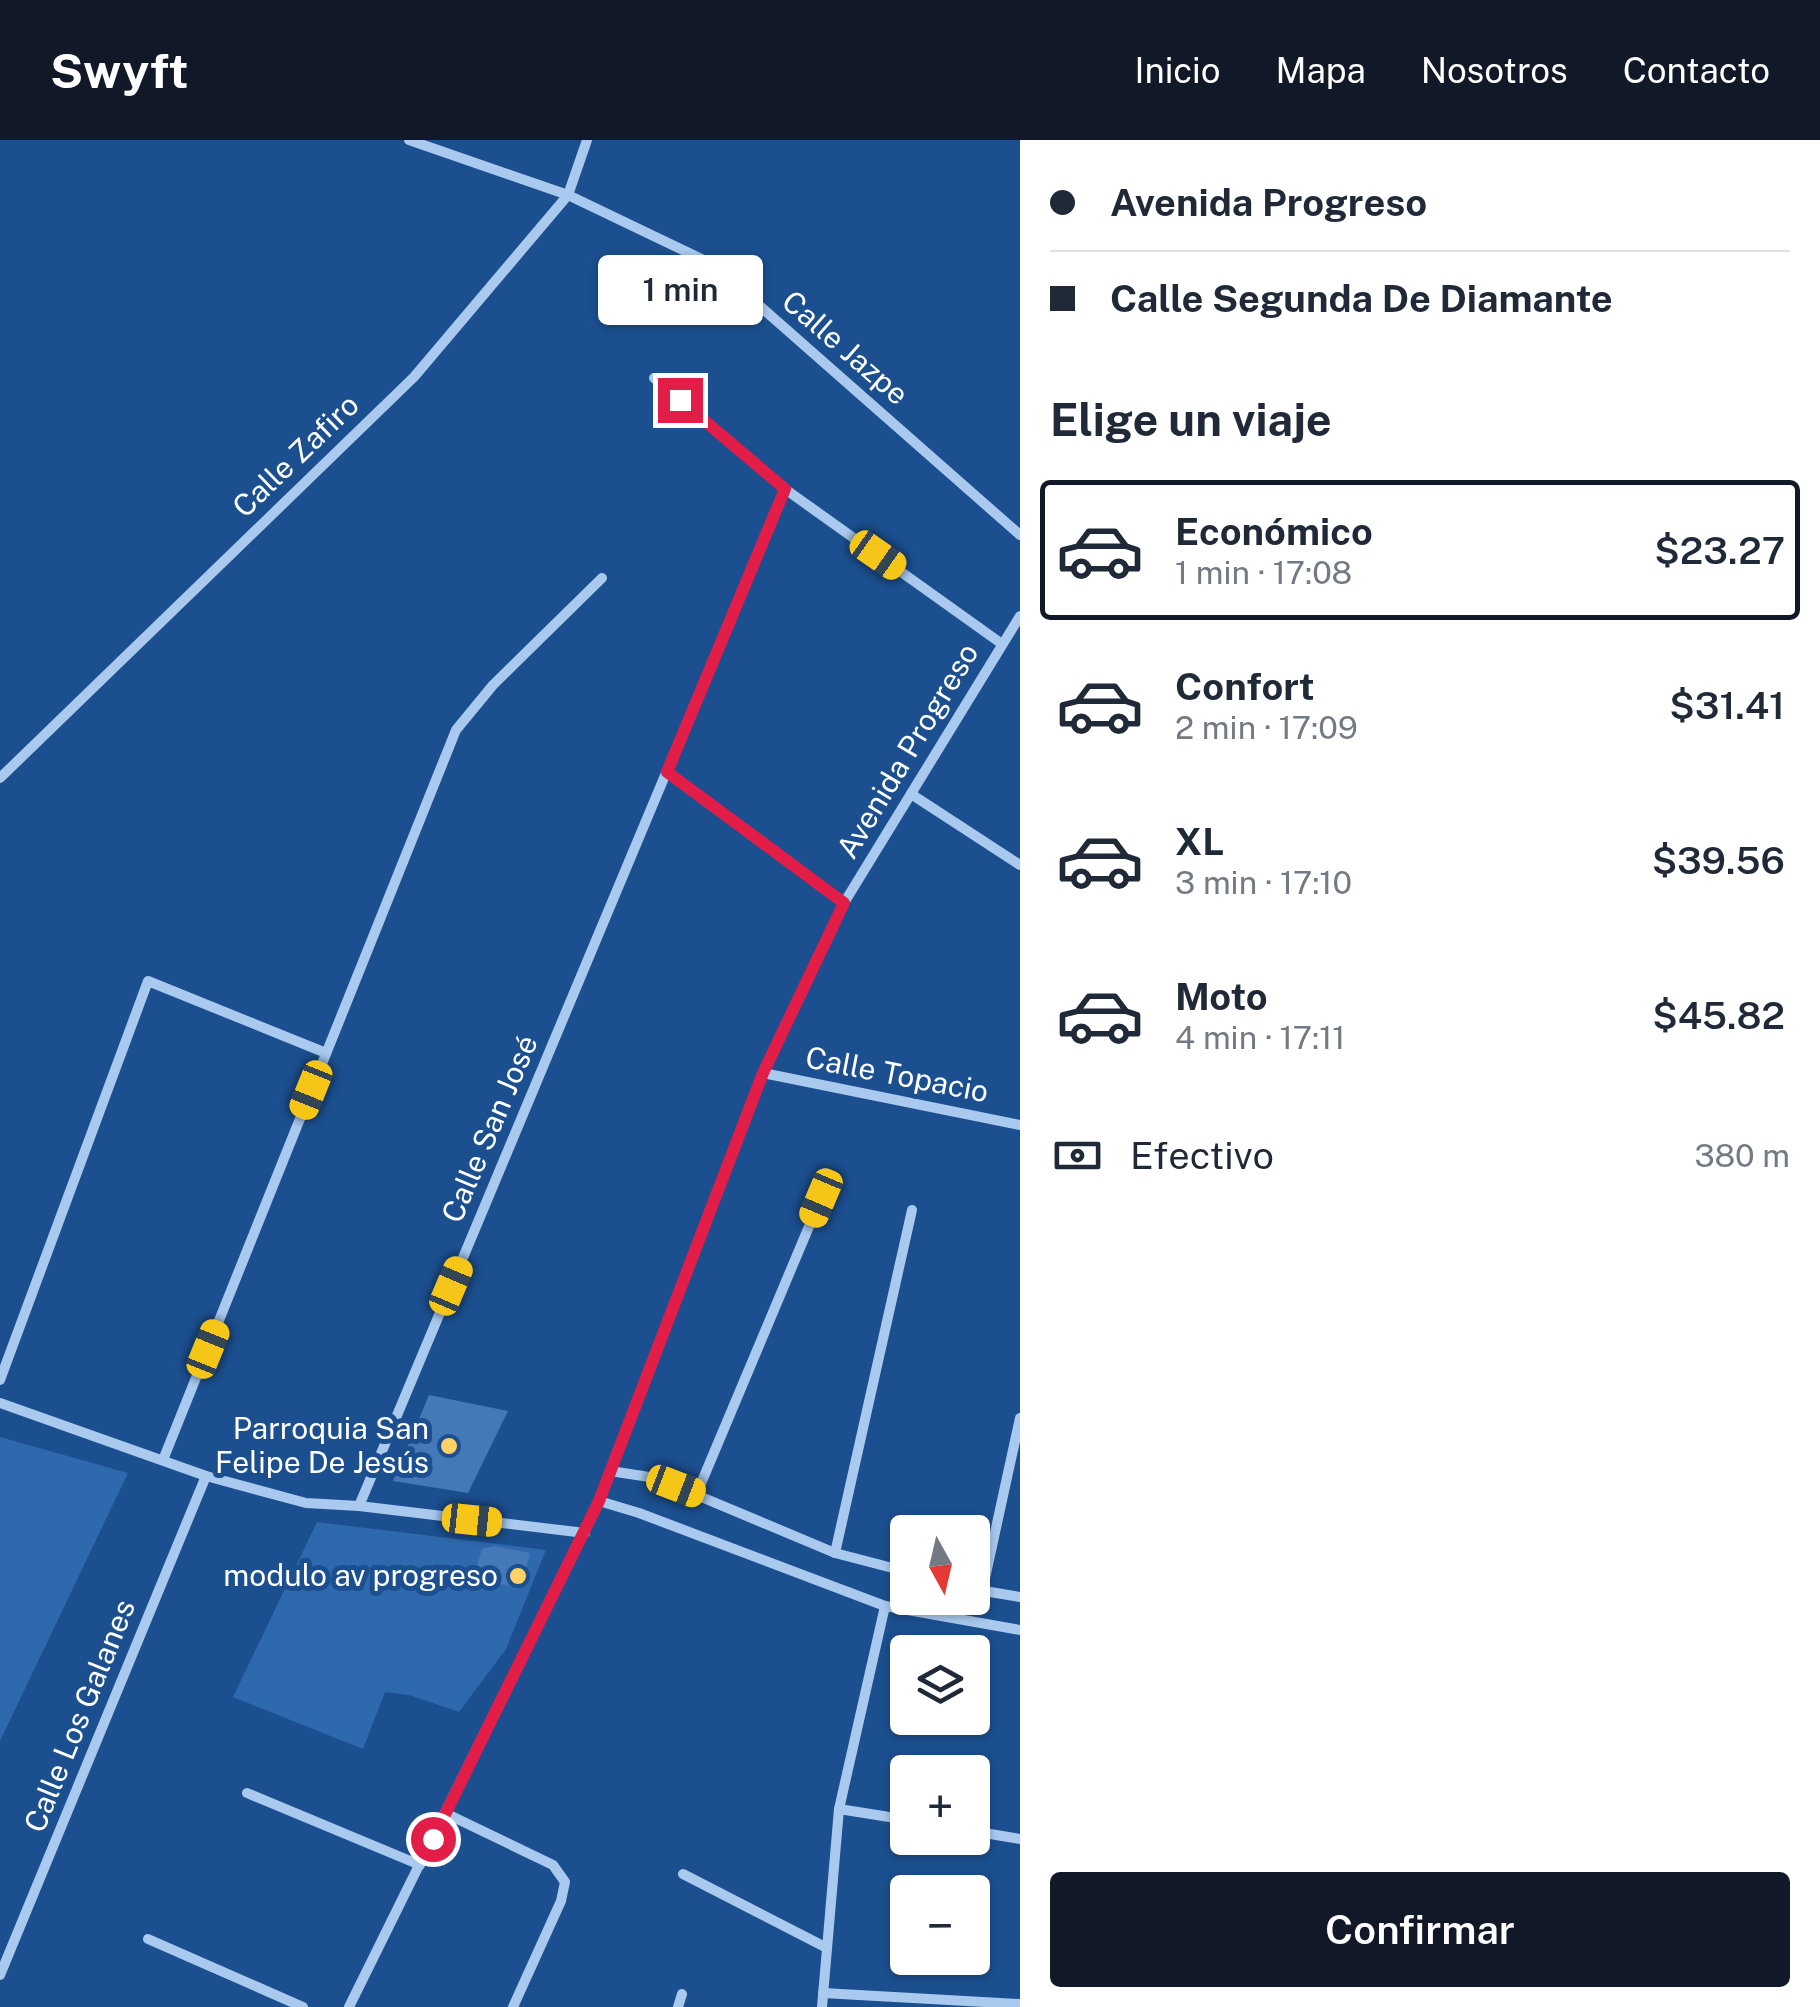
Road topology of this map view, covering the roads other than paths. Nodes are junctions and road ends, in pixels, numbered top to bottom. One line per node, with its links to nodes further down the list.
1 (410, 140): 3 (street, Calle Jazpe)
2 (587, 140): 3 (street, Calle Zafiro)
3 (568, 195): 6 (street, Calle Jazpe); 11 (street, Calle Zafiro)
4 (654, 378): 5 (street)
5 (785, 489): 9 (street); 10 (street, Calle San José)
6 (1020, 534)
7 (602, 578): 15 (street)
8 (1020, 616): 9 (street, Avenida Progreso)
9 (1002, 644): 12 (street, Avenida Progreso)
10 (667, 772): 14 (street); 28 (street, Calle San José)
11 (0, 778)
12 (911, 794): 13 (street); 14 (street, Avenida Progreso)
13 (1020, 865)
14 (844, 903): 16 (street, Avenida Progreso)
15 (326, 1053): 20 (street); 23 (street)
16 (763, 1073): 17 (street, Calle Topacio); 24 (street, Avenida Progreso)
17 (1020, 1125)
18 (821, 1198): 26 (street)
19 (912, 1210): 31 (street)
20 (0, 1380)
21 (0, 1404): 23 (street)
22 (1020, 1418): 30 (street)
23 (163, 1460): 25 (street)
24 (610, 1471): 26 (street); 27 (street, Avenida Progreso)
25 (206, 1476): 28 (street); 47 (street, Calle Los Galanes)
26 (696, 1493): 31 (street)
27 (599, 1501): 29 (street, Avenida Progreso); 35 (street)
28 (359, 1506): 29 (street)
29 (584, 1533): 39 (street, Avenida Progreso)
30 (990, 1538)
31 (834, 1553): 32 (street)
32 (890, 1567)
33 (990, 1592): 34 (street)
34 (1020, 1597)
35 (885, 1606): 36 (street); 38 (street)
36 (1020, 1630)
37 (247, 1793): 43 (street)
38 (839, 1809): 40 (street); 46 (street)
39 (446, 1813): 43 (street, Avenida Progreso); 53 (street)
40 (890, 1817)
41 (990, 1834): 42 (street)
42 (1020, 1839)
43 (420, 1865): 52 (street, Avenida Progreso)
44 (684, 1874): 46 (street)
45 (148, 1939): 51 (street)
46 (827, 1948): 48 (street)
47 (0, 1975)
48 (823, 1993): 50 (street); 55 (street)
49 (682, 1994): 54 (street)
50 (1020, 2004)
51 (303, 2007)
52 (350, 2007)
53 (513, 2007)
54 (678, 2007)
55 (822, 2007)

